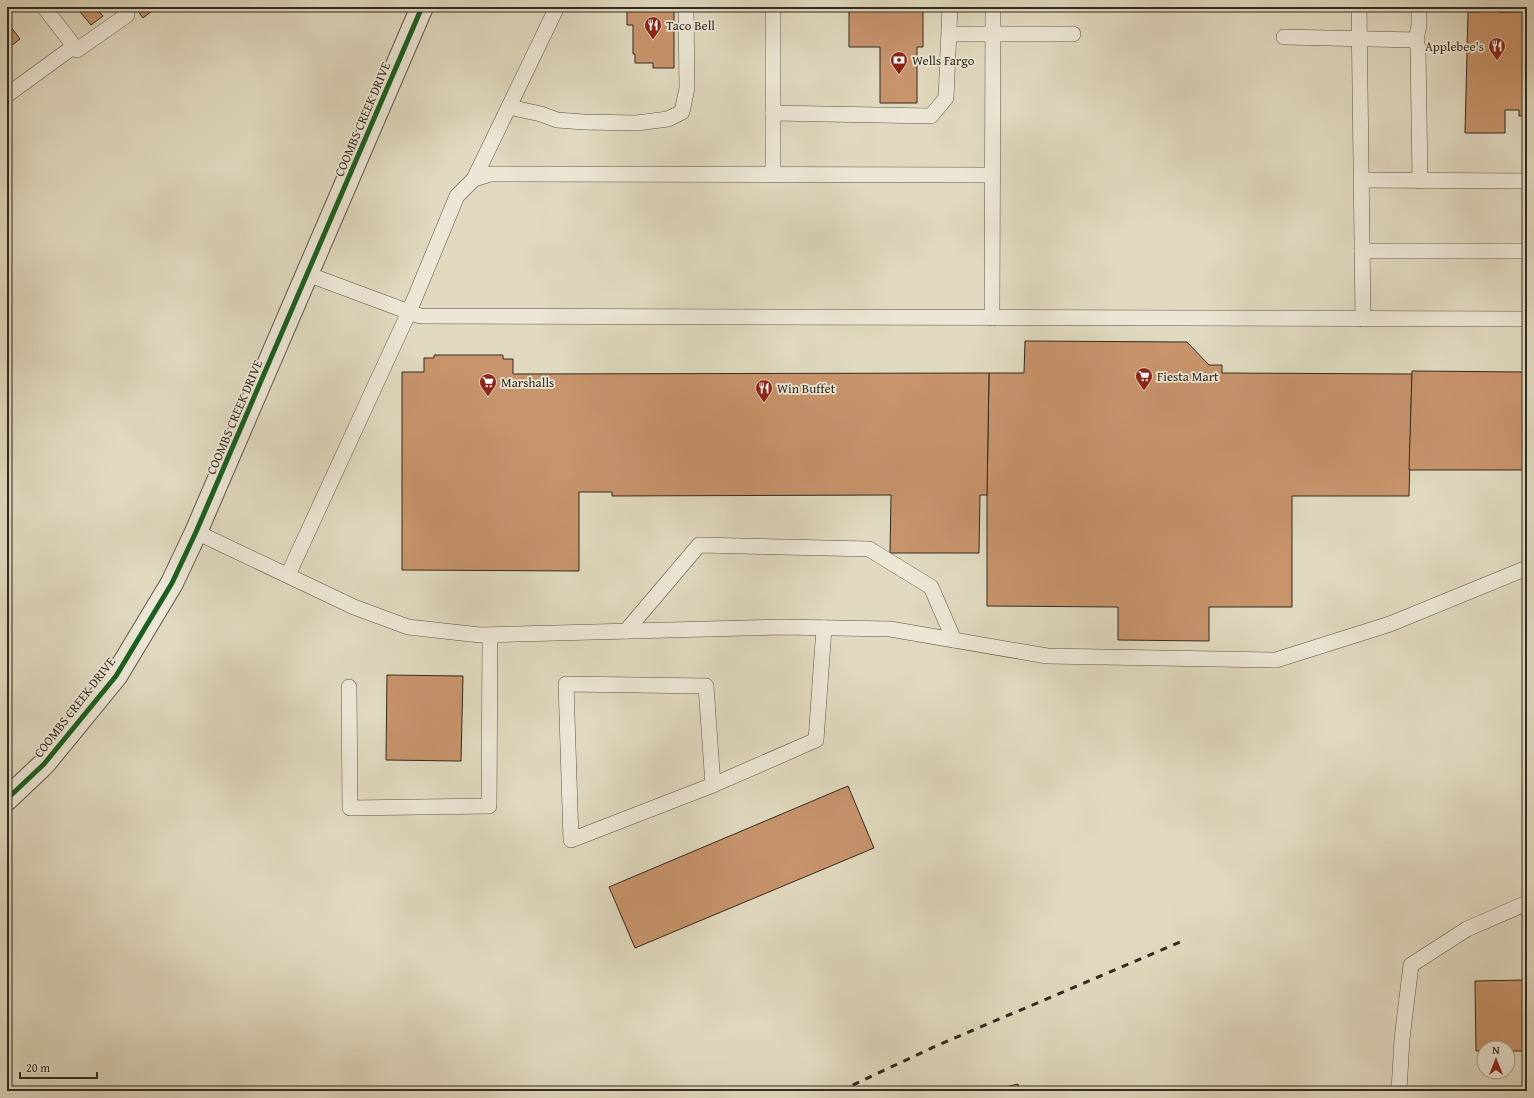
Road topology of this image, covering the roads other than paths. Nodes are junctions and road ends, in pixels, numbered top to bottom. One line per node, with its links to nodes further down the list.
1 (44, 7): 17 (lane)
2 (121, 7): 17 (lane)
3 (422, 7): 29 (street, COOMBS CREEK DRIVE)
4 (557, 7): 19 (lane)
5 (686, 7): 19 (lane)
6 (773, 7): 20 (lane)
7 (950, 7): 12 (lane)
8 (993, 7): 11 (lane)
9 (1359, 7): 15 (lane)
10 (1418, 7): 16 (lane)
11 (993, 33): 12 (lane); 13 (lane); 22 (lane)
12 (950, 34): 20 (lane)
13 (1072, 34)
14 (1284, 37): 15 (lane)
15 (1359, 39): 16 (lane); 24 (lane)
16 (1416, 40): 25 (lane)
17 (74, 47): 18 (lane)
18 (7, 95)
19 (509, 107): 23 (lane)
20 (773, 113): 21 (lane)
21 (773, 174): 22 (lane); 23 (lane)
22 (992, 175): 31 (lane)
23 (474, 179): 30 (lane)
24 (1361, 180): 25 (lane); 27 (lane)
25 (1420, 181): 26 (lane)
26 (1527, 181)
27 (1362, 251): 28 (lane); 32 (lane)
28 (1527, 251)
29 (307, 274): 30 (lane); 34 (street, COOMBS CREEK DRIVE)
30 (409, 312): 31 (lane); 36 (lane)
31 (992, 318): 32 (lane)
32 (1363, 319): 33 (lane)
33 (1527, 319)
34 (196, 532): 36 (lane); 43 (street, COOMBS CREEK DRIVE)
35 (1527, 568): 40 (lane)
36 (288, 575): 39 (lane)
37 (824, 628): 38 (lane); 40 (lane); 42 (lane)
38 (626, 631): 39 (lane); 40 (lane)
39 (490, 635): 41 (lane)
40 (954, 640)
41 (349, 687)
42 (713, 785): 42 (lane)
43 (7, 799)
44 (1527, 903): 45 (lane)
45 (1399, 1091)

